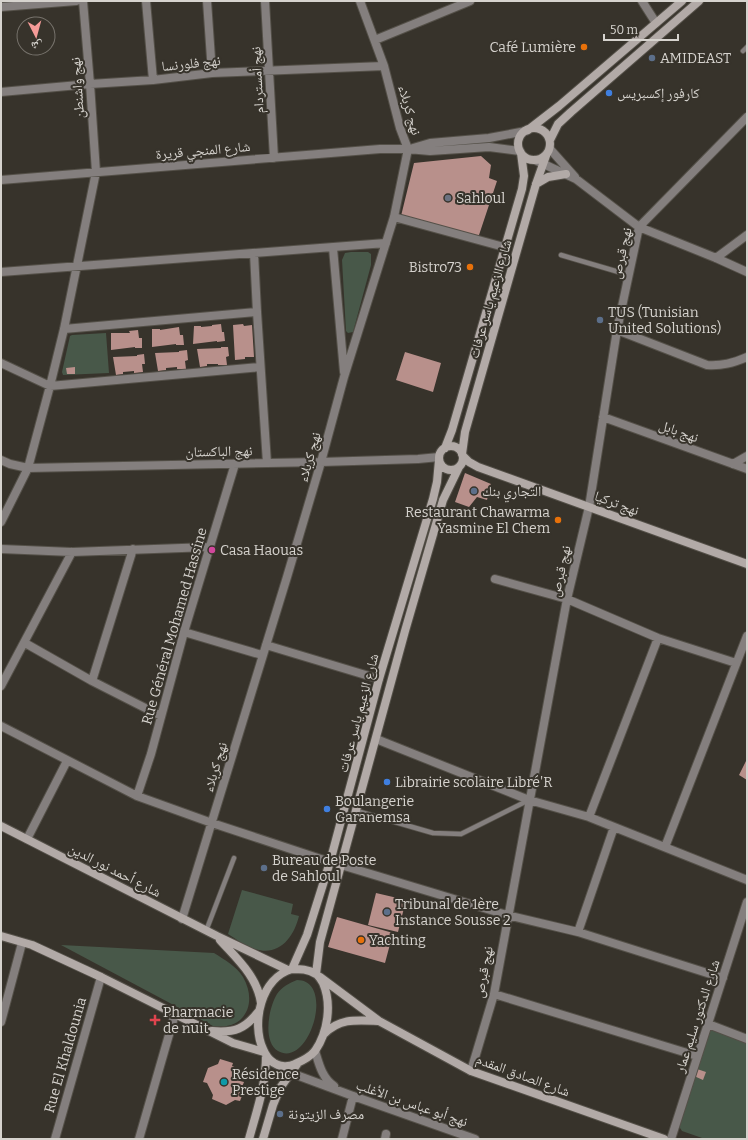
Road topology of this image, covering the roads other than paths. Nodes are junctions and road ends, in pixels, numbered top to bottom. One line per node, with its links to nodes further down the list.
1 (76, 1): 11 (street)
2 (83, 1): 20 (street, نهج واشنطن)
3 (146, 1): 19 (street)
4 (207, 1): 18 (street)
5 (265, 1): 17 (street, نهج أمستردام)
6 (360, 1): 13 (street, نهج كربلاء)
7 (470, 1): 13 (street)
8 (642, 1): 12 (street)
9 (682, 1): 12 (main road)
10 (699, 1): 24 (main road)
11 (2, 5)
12 (656, 23): 23 (main road)
13 (375, 40): 16 (street, نهج كربلاء)
14 (747, 47): 15 (lane)
15 (743, 51)
16 (384, 66): 17 (street, نهج فلورنسا); 25 (street, نهج كربلاء)
17 (270, 70): 18 (street, نهج فلورنسا); 28 (street, نهج أمستردام)
18 (212, 73): 19 (street, نهج فلورنسا)
19 (153, 80): 20 (street, نهج فلورنسا)
20 (90, 84): 21 (street, نهج فلورنسا); 31 (street, نهج واشنطن)
21 (1, 92)
22 (747, 117): 37 (street, نهج قبرص)
23 (527, 130): 24 (main road); 25 (street, شارع المنجي قريرة); 27 (main road)
24 (550, 140): 26 (main road)
25 (408, 149): 27 (street, شارع المنجي قريرة); 28 (street, شارع المنجي قريرة); 36 (street, نهج كربلاء)
26 (548, 151): 29 (main road); 30 (main road, شارع الزعيم ياسر عرفات); 33 (street)
27 (521, 152): 29 (main road); 40 (main road, شارع الزعيم ياسر عرفات)
28 (274, 158): 31 (street, شارع المنجي قريرة)
29 (535, 160): 30 (street)
30 (543, 164): 32 (street); 35 (main road, شارع الزعيم ياسر عرفات)
31 (96, 172): 34 (street, شارع المنجي قريرة); 45 (street, نهج واشنطن)
32 (566, 174): 33 (street); 35 (main road)
33 (576, 179): 37 (street)
34 (1, 180)
35 (536, 184): 59 (main road, شارع الزعيم ياسر عرفات)
36 (394, 217): 39 (street, نهج كربلاء); 40 (street)
37 (639, 227): 44 (street); 48 (street, نهج قبرص)
38 (747, 235): 44 (street)
39 (386, 244): 41 (street); 55 (street, نهج كربلاء)
40 (504, 247): 58 (main road, شارع الزعيم ياسر عرفات)
41 (333, 248): 42 (street); 55 (street)
42 (254, 254): 45 (street); 49 (street)
43 (561, 255): 48 (lane)
44 (716, 258): 47 (street)
45 (77, 267): 46 (street); 50 (street, نهج واشنطن)
46 (1, 272)
47 (747, 272)
48 (629, 274): 51 (street, نهج قبرص)
49 (256, 312): 50 (street); 54 (street)
50 (64, 329): 56 (street, نهج واشنطن)
51 (617, 330): 52 (street); 57 (street, نهج قبرص)
52 (747, 357)
53 (1, 363): 56 (street)
54 (260, 367): 56 (street); 64 (street)
55 (344, 377): 63 (street, نهج كربلاء)
56 (50, 386): 69 (street, نهج واشنطن)
57 (603, 417): 66 (street, نهج بابل); 71 (street, نهج قبرص)
58 (445, 448): 59 (main road); 61 (main road)
59 (462, 455): 67 (main road); 68 (main road, نهج تركيا)
60 (747, 456): 66 (street)
61 (439, 458): 63 (street, نهج الباكستان); 67 (main road); 87 (main road, شارع الزعيم ياسر عرفات)
62 (1, 460): 69 (street, نهج الباكستان)
63 (321, 462): 64 (street, نهج الباكستان); 84 (street, نهج كربلاء)
64 (267, 463): 65 (street, نهج الباكستان)
65 (235, 464): 69 (street, نهج الباكستان); 73 (street, Rue Général Mohamed Hassine)
66 (733, 464): 70 (street, نهج بابل)
67 (460, 466): 68 (main road, نهج تركيا); 92 (main road, شارع الزعيم ياسر عرفات)
68 (478, 467): 71 (main road, نهج تركيا)
69 (28, 468): 72 (street, نهج واشنطن)
70 (747, 469)
71 (589, 507): 77 (main road, نهج تركيا); 79 (street, نهج قبرص)
72 (1, 522)
73 (209, 547): 75 (street); 80 (street, Rue Général Mohamed Hassine)
74 (1, 549): 76 (street)
75 (133, 549): 76 (street); 88 (street)
76 (72, 552): 83 (street)
77 (747, 564)
78 (495, 579): 79 (street)
79 (567, 599): 82 (street); 95 (street, نهج قبرص)
80 (184, 632): 85 (street); 90 (street, Rue Général Mohamed Hassine)
81 (747, 636): 86 (street)
82 (658, 638): 86 (street); 97 (street)
83 (25, 643): 88 (street); 89 (street)
84 (266, 645): 85 (street, نهج كربلاء); 87 (street)
85 (262, 655): 98 (street, نهج كربلاء)
86 (736, 663): 102 (street)
87 (379, 679): 104 (main road, شارع الزعيم ياسر عرفات)
88 (92, 681): 90 (street)
89 (1, 686)
90 (161, 716): 94 (street, Rue Général Mohamed Hassine)
91 (1, 726): 93 (street)
92 (376, 739): 95 (street); 96 (main road, شارع الزعيم ياسر عرفات)
93 (67, 761): 94 (street); 101 (street)
94 (137, 796): 98 (street)
95 (529, 800): 96 (lane); 97 (street); 108 (street, نهج قبرص)
96 (356, 811): 105 (main road, شارع الزعيم ياسر عرفات)
97 (589, 817): 100 (street)
98 (212, 824): 104 (street); 109 (street, نهج كربلاء)
99 (1, 826): 101 (main road, شارع أحمد نور الدين)
100 (614, 827): 102 (street); 111 (street)
101 (27, 839): 109 (main road, شارع أحمد نور الدين)
102 (666, 847): 106 (street)
103 (234, 858): 110 (lane)
104 (330, 862): 115 (main road, شارع الزعيم ياسر عرفات)
105 (342, 865): 108 (street); 116 (main road, شارع الزعيم ياسر عرفات)
106 (747, 880)
107 (747, 902): 118 (street, شارع الدكتور سليم عمار)
108 (507, 915): 111 (street); 119 (street, نهج قبرص)
109 (182, 919): 110 (main road, شارع أحمد نور الدين)
110 (206, 931): 113 (main road, شارع أحمد نور الدين)
111 (578, 932): 118 (street)
112 (1, 936): 114 (main road)
113 (217, 936): 115 (main road, شارع أحمد نور الدين); 120 (main road, شارع أحمد نور الدين)
114 (22, 943): 117 (main road); 123 (street)
115 (290, 970): 116 (main road); 120 (main road)
116 (318, 976): 122 (main road, شارع الصادق المقدم); 126 (main road)
117 (101, 977): 121 (main road); 138 (street, Rue El Khaldounia)
118 (723, 978): 124 (street, شارع الدكتور سليم عمار)
119 (494, 994): 130 (street); 133 (street, نهج قبرص)
120 (260, 1007): 125 (main road); 129 (main road)
121 (175, 1014): 125 (main road); 139 (street)
122 (379, 1021): 126 (main road, شارع الصادق المقدم); 133 (main road, شارع الصادق المقدم)
123 (1, 1022)
124 (708, 1024): 127 (street); 130 (street, شارع الدكتور سليم عمار)
125 (206, 1030): 129 (main road)
126 (322, 1036): 128 (main road)
127 (747, 1039)
128 (314, 1051): 131 (main road); 135 (street, نهج أبو عباس بن الأغلب)
129 (265, 1054): 132 (main road); 140 (main road)
130 (697, 1056): 144 (street, شارع الدكتور سليم عمار)
131 (298, 1063): 132 (main road); 134 (main road)
132 (274, 1064): 134 (street, نهج أبو عباس بن الأغلب)
133 (471, 1071): 143 (main road, شارع الصادق المقدم)
134 (292, 1073): 135 (street, نهج أبو عباس بن الأغلب); 141 (main road)
135 (341, 1091): 136 (street, نهج أبو عباس بن الأغلب)
136 (353, 1096): 137 (street, نهج أبو عباس بن الأغلب); 142 (street)
137 (471, 1138)
138 (55, 1139)
139 (139, 1139)
140 (249, 1139)
141 (264, 1139)
142 (342, 1139)
143 (664, 1139)
144 (671, 1139)

